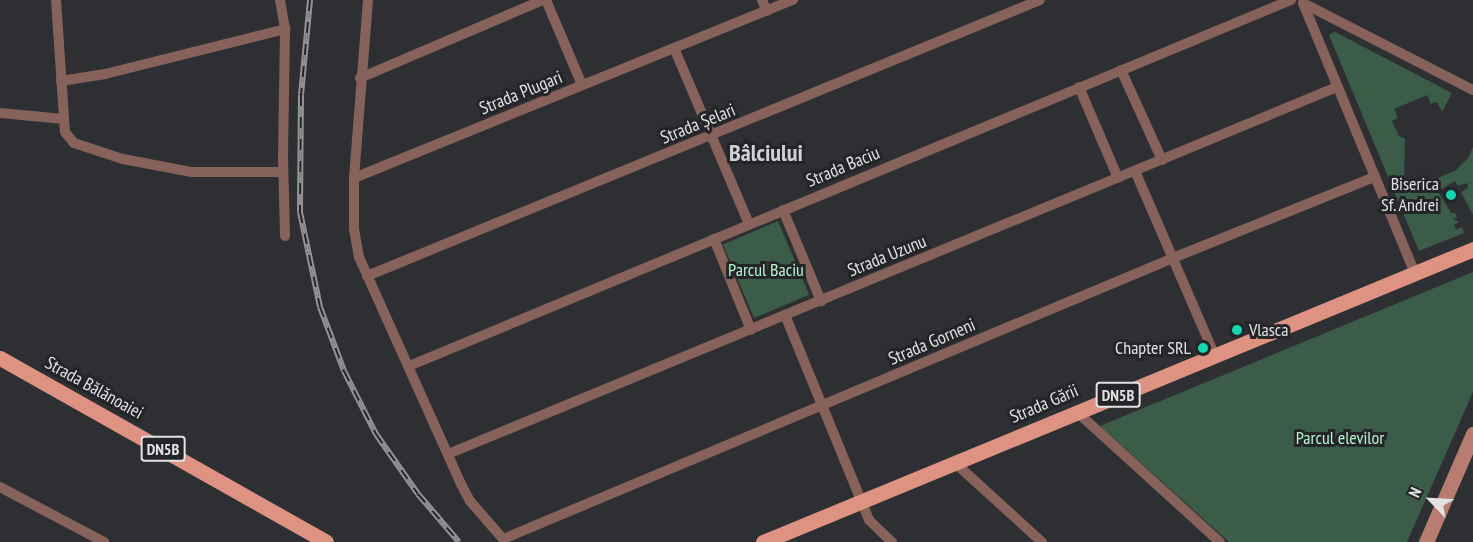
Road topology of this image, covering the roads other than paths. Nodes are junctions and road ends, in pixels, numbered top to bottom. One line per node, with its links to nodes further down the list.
1 (56, 0): 15 (street)
2 (280, 0): 11 (street)
3 (368, 0): 14 (street)
4 (544, 0): 14 (street); 16 (street)
5 (762, 0): 10 (street)
6 (793, 0): 10 (street, Strada Plugari)
7 (1040, 0): 22 (street, Strada Șelari)
8 (1291, 0): 13 (street, Strada Baciu)
9 (1300, 2): 18 (street); 19 (street)
10 (767, 11): 12 (street, Strada Plugari)
11 (285, 29): 15 (street); 25 (street)
12 (674, 48): 16 (street, Strada Plugari); 22 (street)
13 (1121, 70): 17 (street, Strada Baciu); 23 (street)
14 (360, 78): 27 (street)
15 (61, 81): 21 (street)
16 (582, 85): 27 (street, Strada Plugari)
17 (1079, 87): 28 (street); 29 (street, Strada Baciu)
18 (1337, 87): 23 (street, Strada Uzunu); 26 (street)
19 (1473, 90)
20 (0, 113): 21 (street)
21 (64, 119): 25 (street)
22 (712, 136): 30 (street); 36 (street, Strada Șelari)
23 (1162, 160): 24 (street, Strada Uzunu)
24 (1134, 171): 28 (street, Strada Uzunu); 34 (street)
25 (283, 172): 31 (street)
26 (1375, 177): 34 (street, Strada Gorneni); 35 (street)
27 (354, 178): 36 (street)
28 (1118, 178): 37 (street, Strada Uzunu)
29 (783, 210): 30 (street, Strada Baciu); 37 (street)
30 (749, 224): 32 (street, Strada Baciu)
31 (285, 236)
32 (714, 239): 39 (street); 42 (street, Strada Baciu)
33 (1473, 249): 35 (main road, Strada Gării / DN5B)
34 (1173, 258): 40 (street); 43 (street, Strada Gorneni)
35 (1415, 273): 40 (main road, Strada Gării / DN5B)
36 (368, 276): 42 (street)
37 (820, 301): 38 (street, Strada Uzunu)
38 (785, 315): 39 (street, Strada Uzunu); 43 (street)
39 (751, 330): 46 (street, Strada Uzunu)
40 (1215, 356): 44 (main road, Strada Gării / DN5B)
41 (0, 358): 51 (main road, Strada Bălănoaiei / DN5B)
42 (409, 366): 46 (street)
43 (822, 406): 46 (street, Strada Gorneni); 49 (street)
44 (1077, 412): 47 (main road, Strada Gării / DN5B); 55 (street)
45 (1473, 434): 56 (main road)
46 (448, 454)
47 (954, 462): 49 (main road, Strada Gării / DN5B); 54 (street)
48 (0, 488): 50 (street)
49 (862, 500): 52 (main road, Strada Gării / DN5B); 53 (street)
50 (104, 542)
51 (326, 542)
52 (763, 542)
53 (892, 542)
54 (1042, 542)
55 (1220, 542)
56 (1426, 542)

